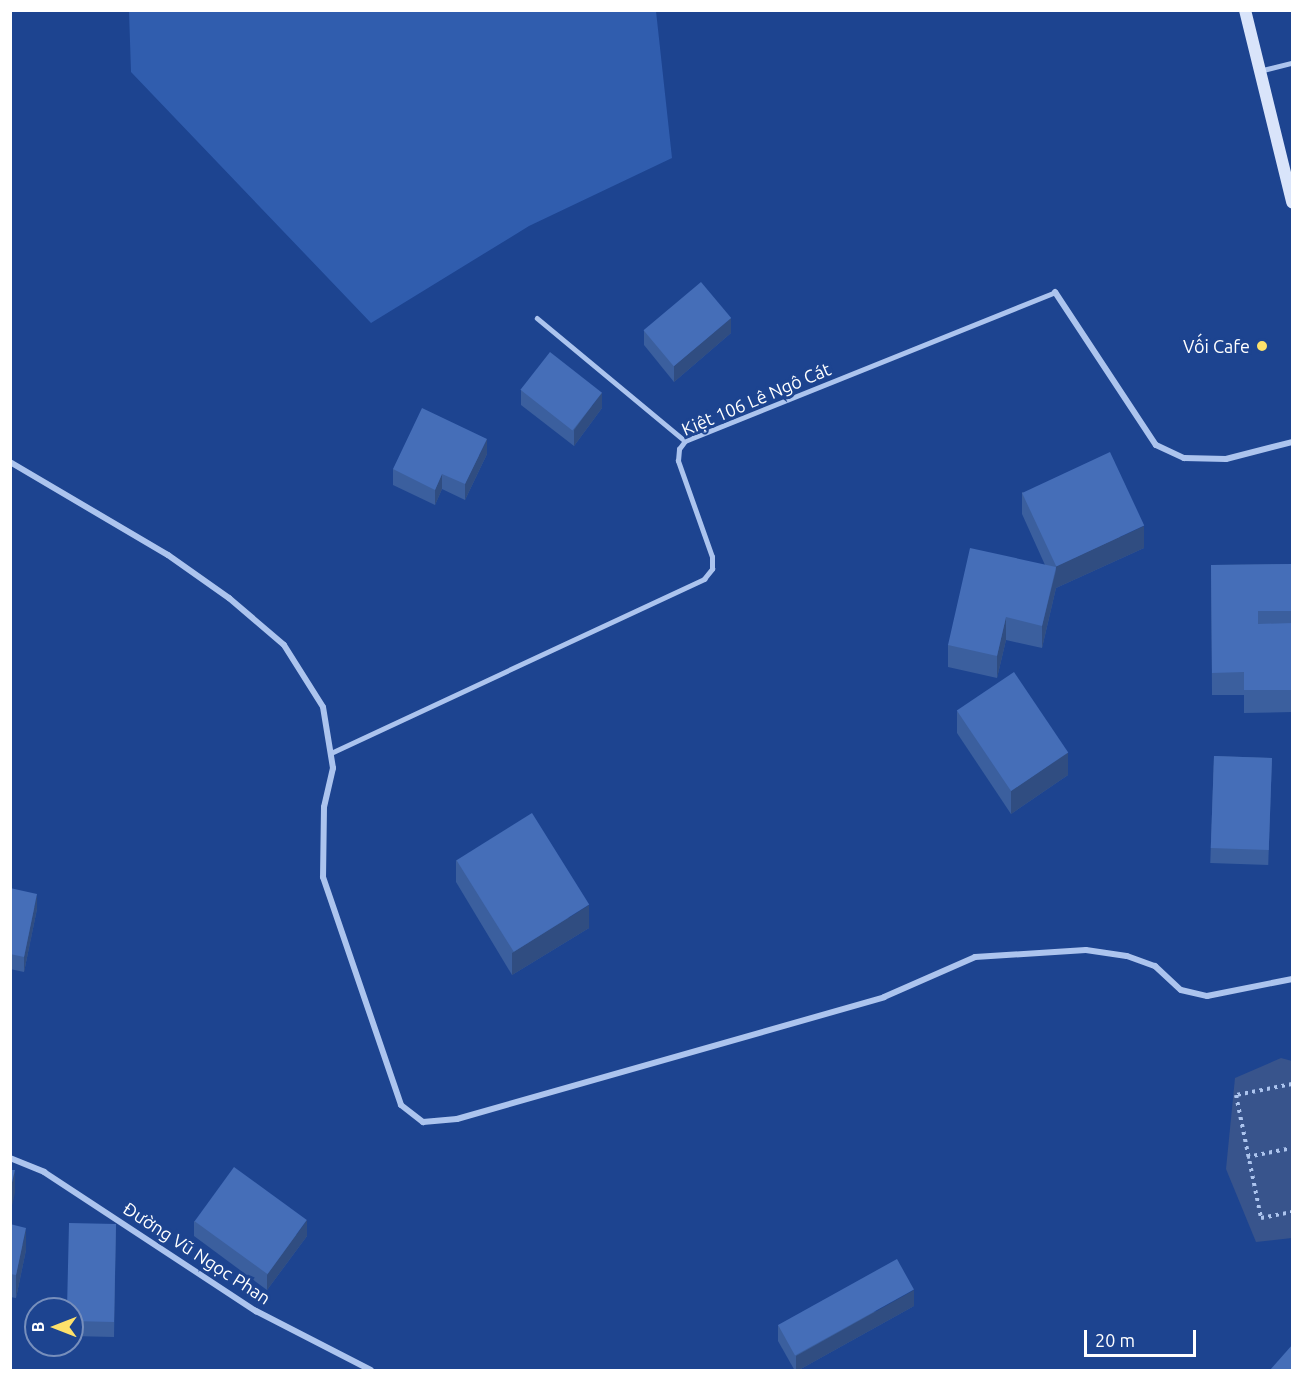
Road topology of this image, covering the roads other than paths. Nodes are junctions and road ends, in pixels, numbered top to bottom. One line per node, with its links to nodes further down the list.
1 (1245, 10): 3 (street)
2 (1293, 63): 3 (lane)
3 (1260, 71): 4 (street)
4 (1293, 202)
5 (1055, 292): 7 (lane, Kiệt 106 Lê Ngô Cát); 8 (street)
6 (537, 318): 7 (lane)
7 (685, 441): 10 (lane, Kiệt 106 Lê Ngô Cát)
8 (1293, 442)
9 (10, 462): 10 (street)
10 (331, 753): 11 (street)
11 (1293, 979)
12 (10, 1158): 13 (street, Đường Vũ Ngọc Phan)
13 (370, 1371)

